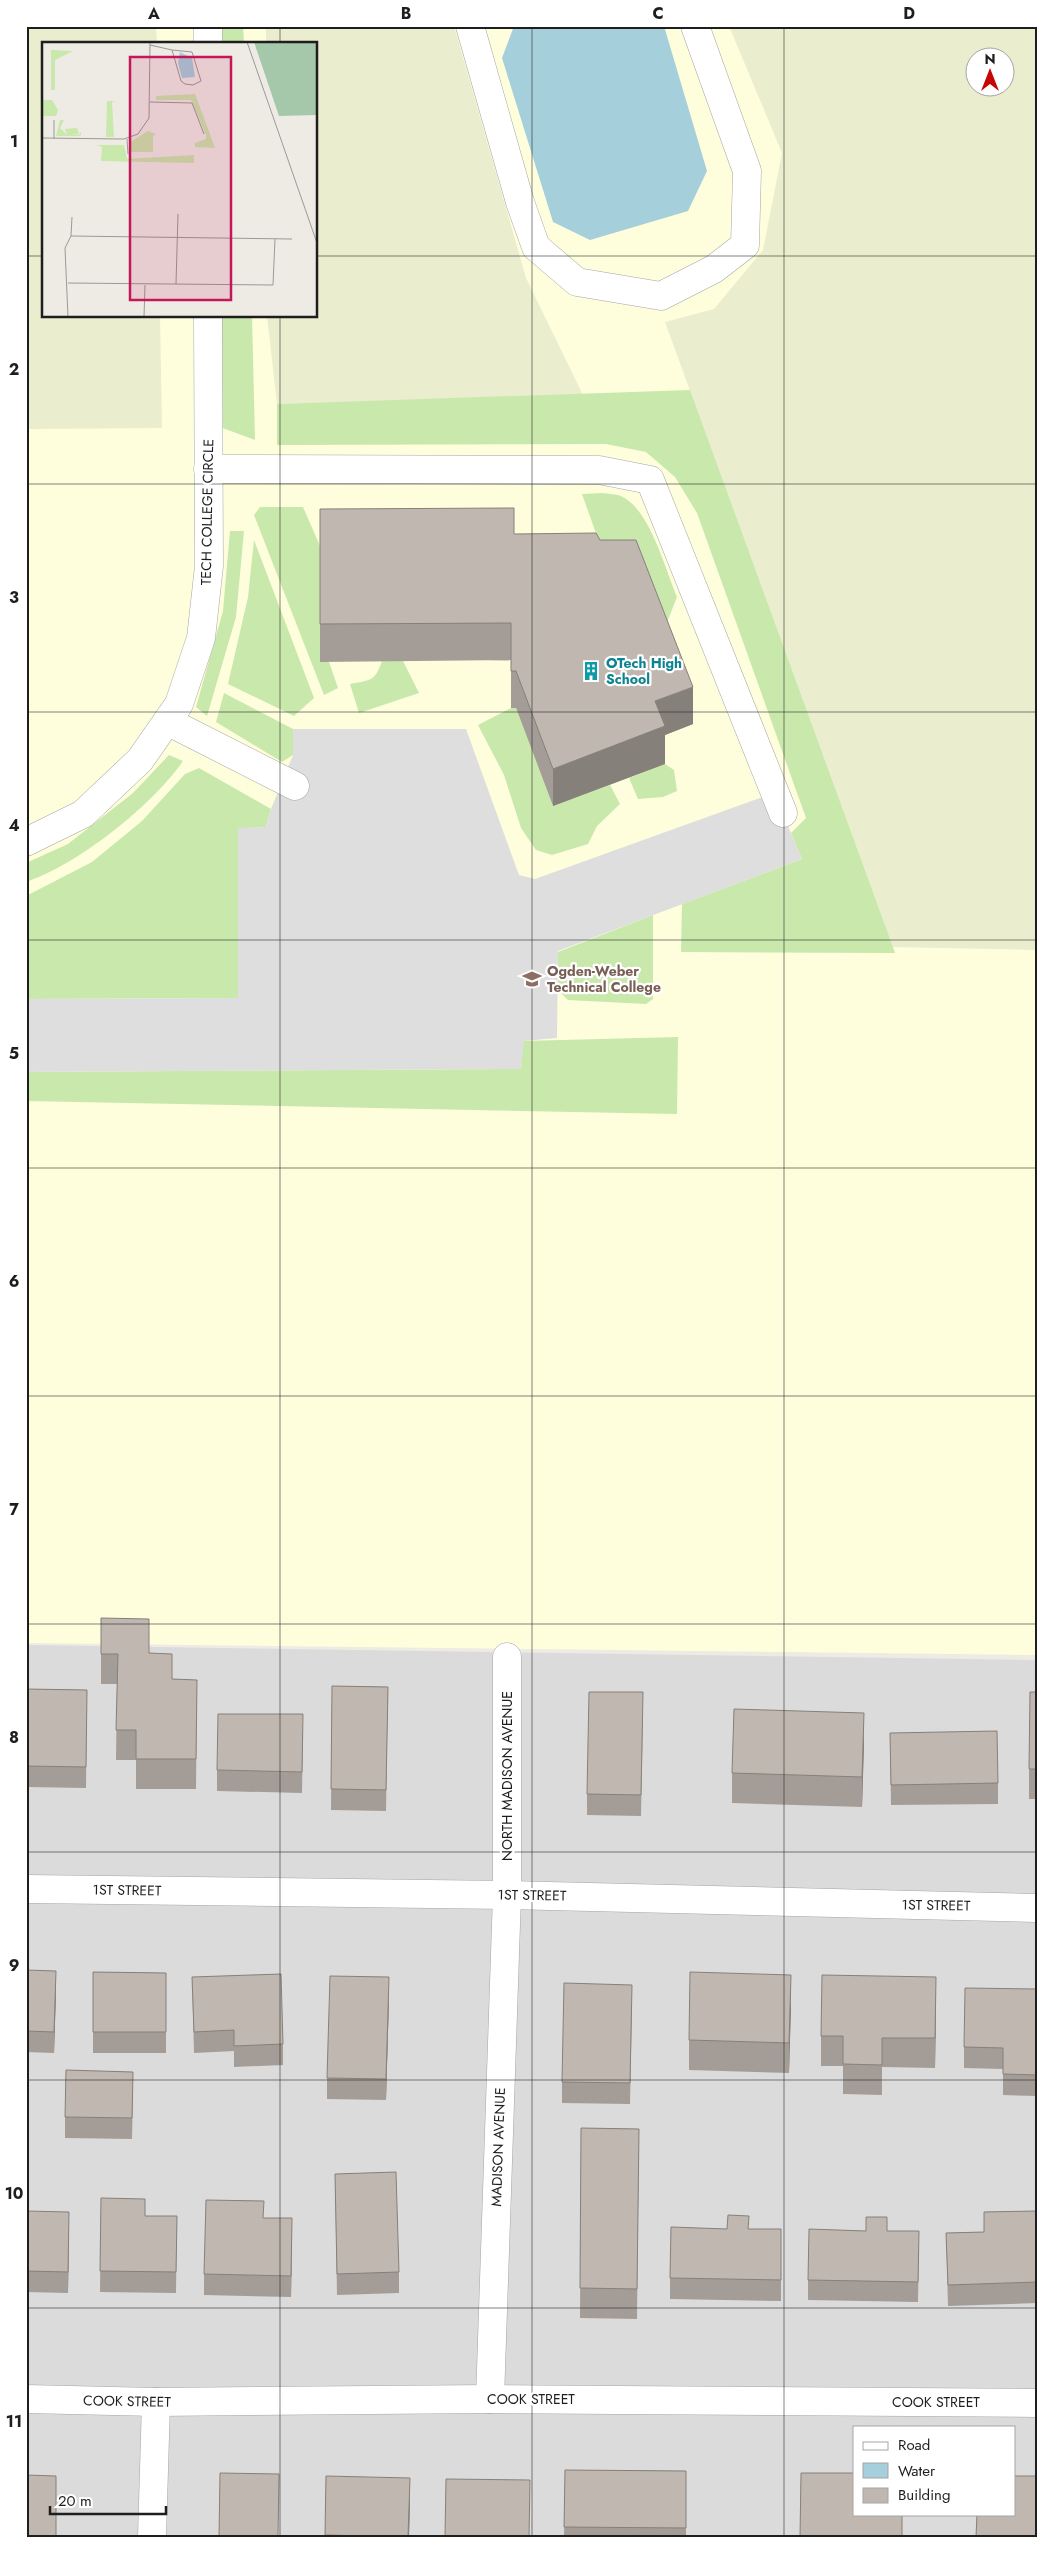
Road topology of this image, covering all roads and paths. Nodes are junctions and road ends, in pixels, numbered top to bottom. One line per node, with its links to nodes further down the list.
1 (208, 26): 4 (street)
2 (470, 26): 3 (street)
3 (695, 26)
4 (208, 42)
5 (208, 318): 6 (street, TECH COLLEGE CIRCLE)
6 (208, 469): 7 (street, TECH COLLEGE CIRCLE); 9 (street)
7 (167, 721): 8 (street); 10 (street, TECH COLLEGE CIRCLE)
8 (296, 786)
9 (782, 813)
10 (26, 842)
11 (507, 1657): 13 (street, NORTH MADISON AVENUE)
12 (26, 1889): 13 (street, 1ST STREET)
13 (507, 1894): 14 (street, 1ST STREET); 15 (street, MADISON AVENUE)
14 (1037, 1908)
15 (490, 2399): 17 (street, COOK STREET); 18 (street, COOK STREET)
16 (26, 2400): 17 (street, COOK STREET)
17 (156, 2402): 19 (street)
18 (1037, 2403)
19 (152, 2537)

